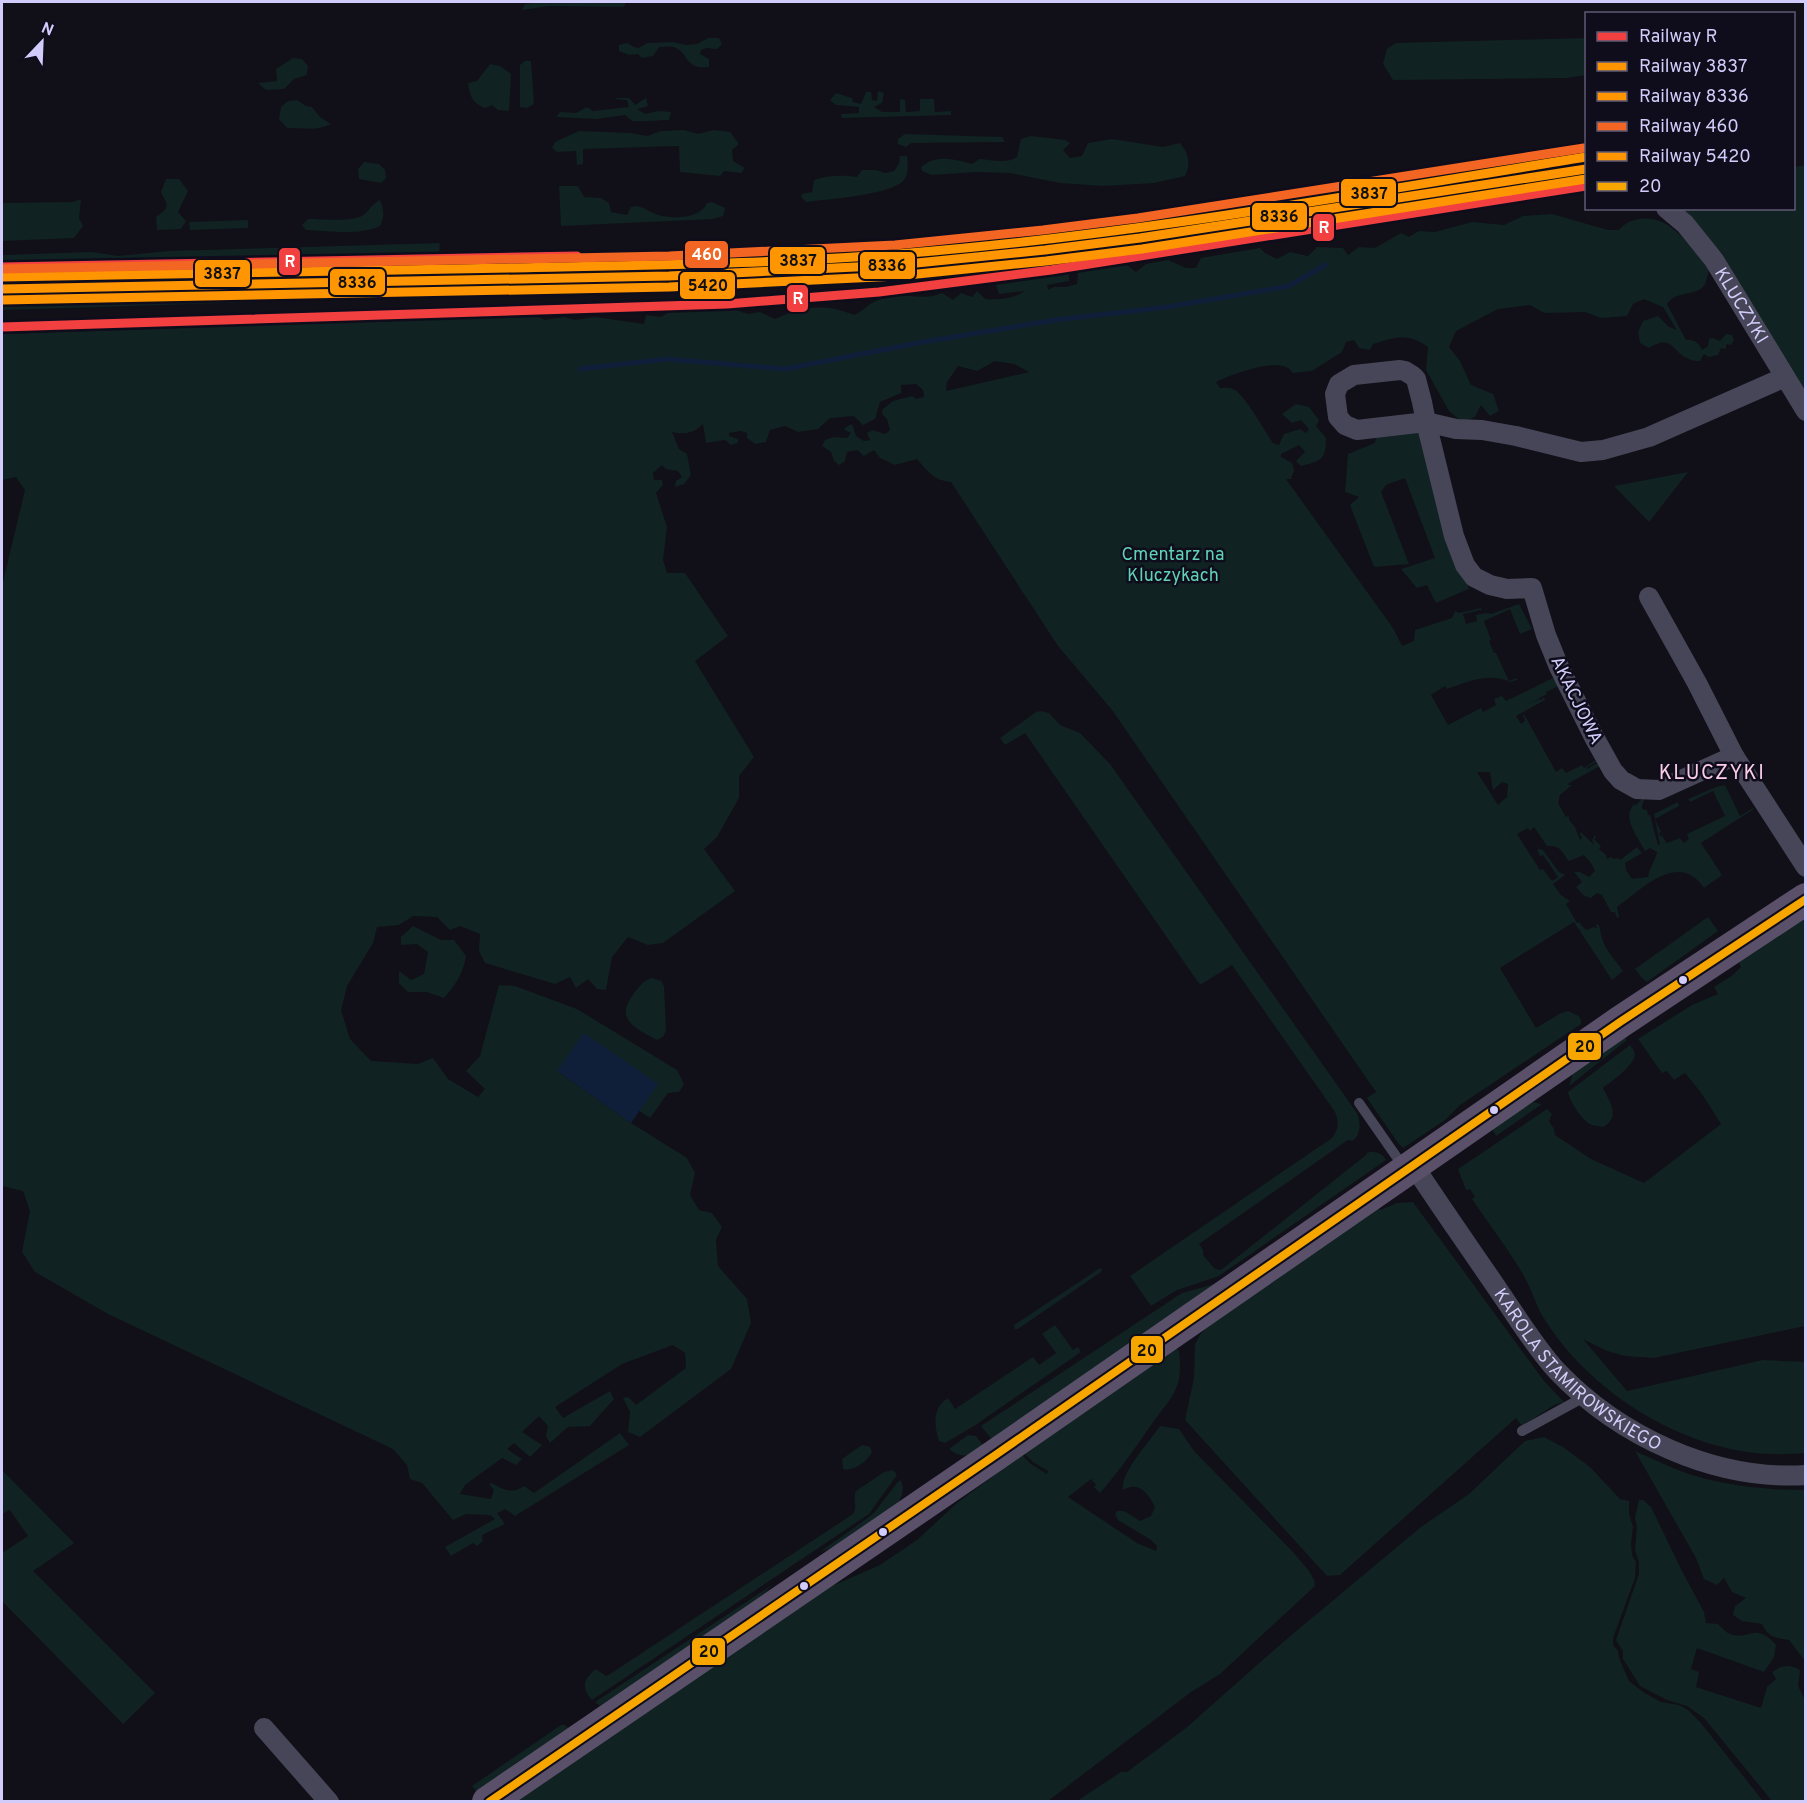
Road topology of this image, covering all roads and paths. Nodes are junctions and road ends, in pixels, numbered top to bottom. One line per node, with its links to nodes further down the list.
1 (1668, 210): 2 (street, KLUCZYKI)
2 (1785, 377): 3 (street, KLUCZYKI); 4 (street)
3 (1806, 411)
4 (1426, 422): 4 (street, AKACJOWA); 6 (street, AKACJOWA)
5 (1649, 597): 6 (street)
6 (1734, 756): 7 (street)
7 (1806, 867)
8 (1806, 898): 10 (main road)
9 (1359, 1103): 10 (lane)
10 (1410, 1169): 11 (street, KAROLA STAMIROWSKIEGO); 16 (main road)
11 (1584, 1396): 12 (lane); 13 (street, KAROLA STAMIROWSKIEGO)
12 (1522, 1431)
13 (1806, 1475)
14 (264, 1728): 15 (street)
15 (329, 1802)
16 (488, 1802)

